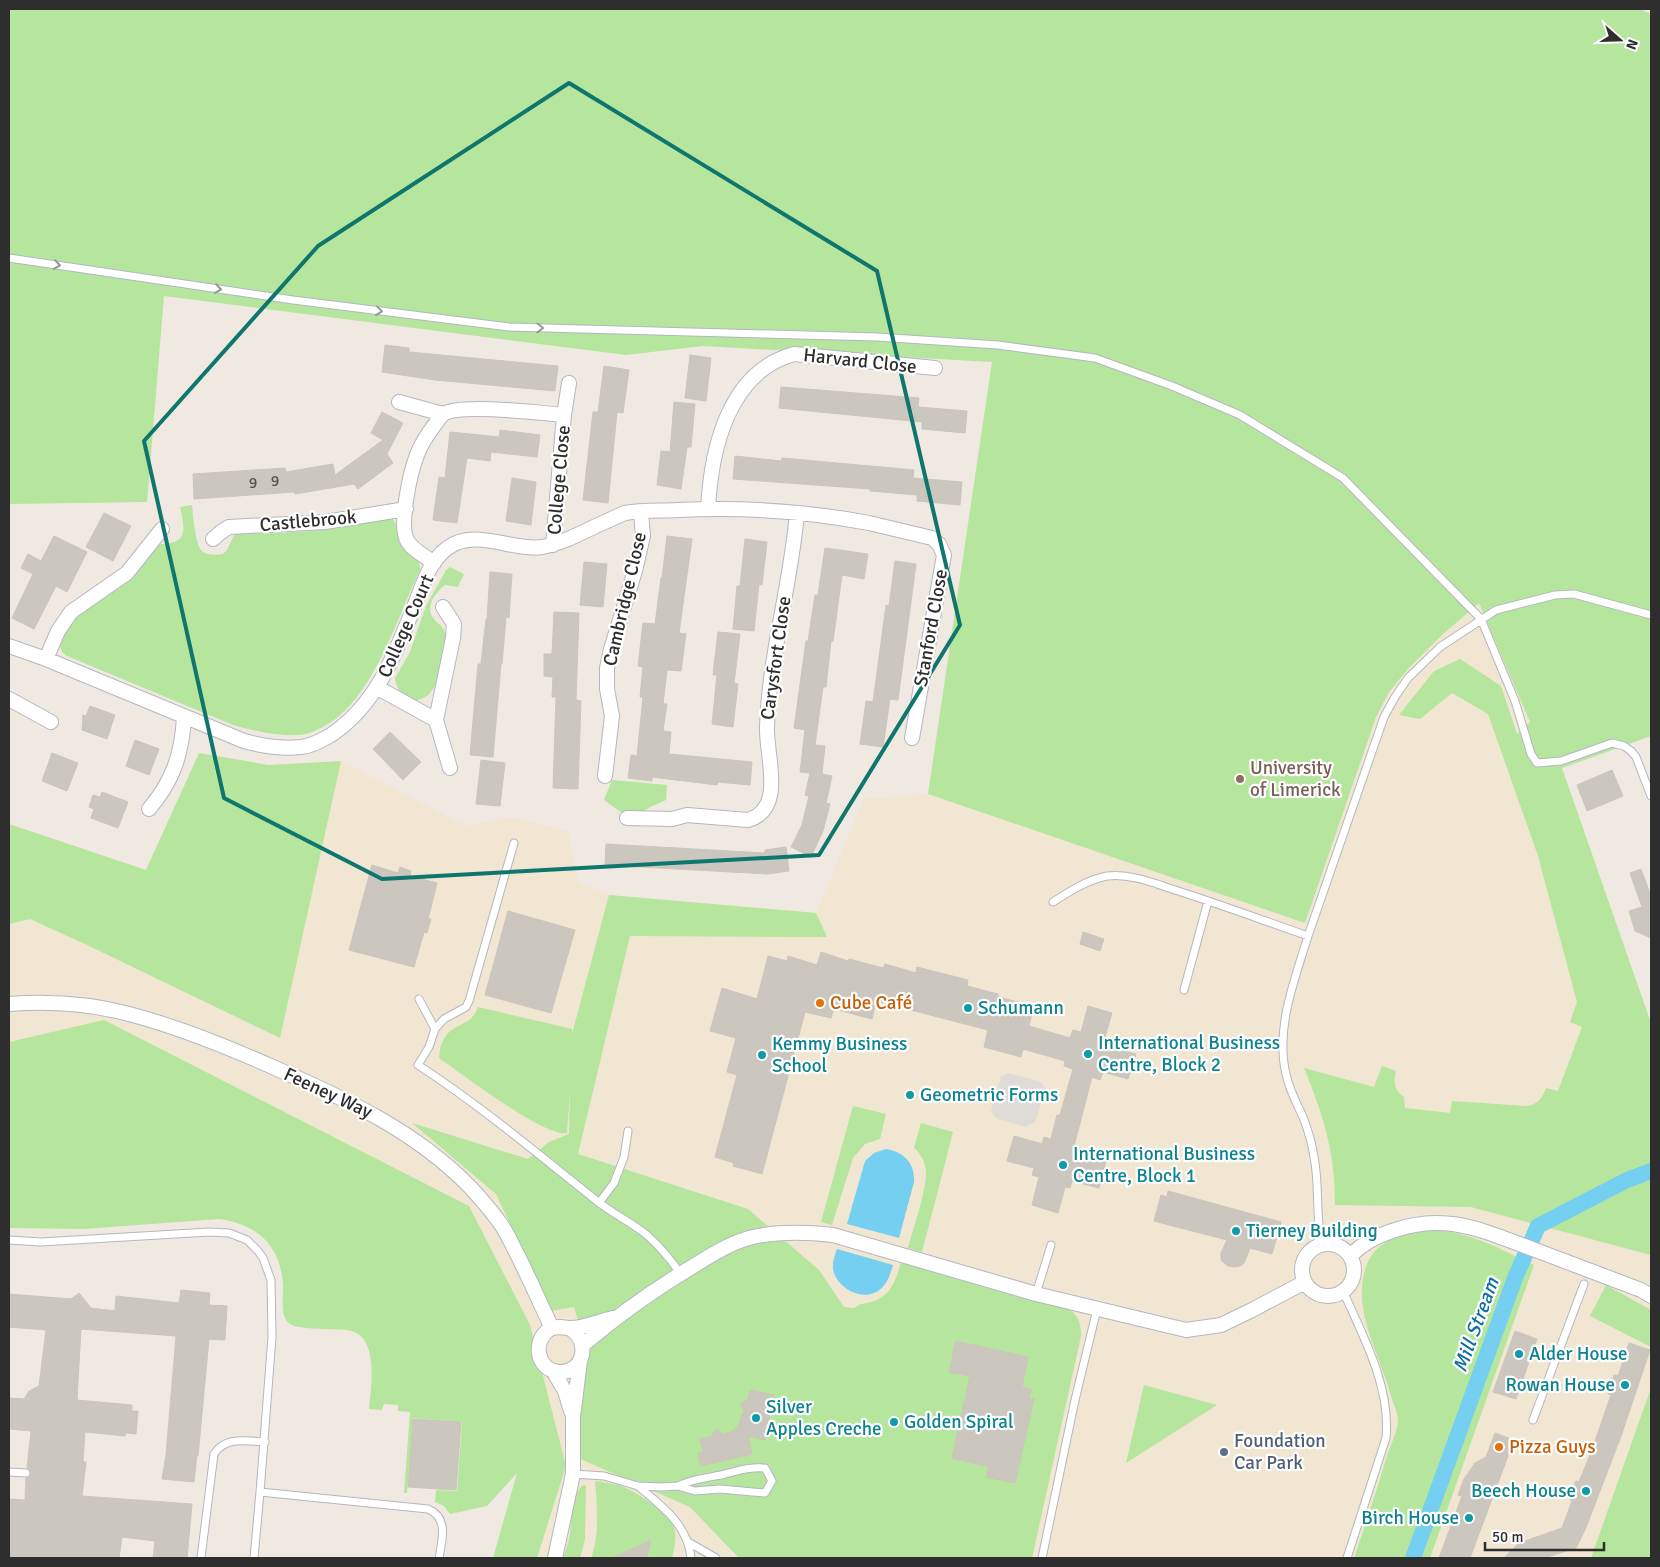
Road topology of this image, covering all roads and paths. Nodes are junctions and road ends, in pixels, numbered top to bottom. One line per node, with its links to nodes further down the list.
1 (9, 258): 17 (lane, one-way to 17)
2 (935, 368): 8 (street, Harvard Close)
3 (568, 383): 6 (street, College Close)
4 (399, 402): 5 (street)
5 (443, 414): 6 (street, College Close); 7 (street)
6 (564, 415): 13 (street, College Close)
7 (406, 508): 12 (street, Castlebrook); 14 (street)
8 (708, 509): 9 (street, College Court); 10 (street, College Court)
9 (641, 512): 13 (street, College Court); 27 (street, Cambridge Close)
10 (797, 513): 25 (street, Stanford Close); 30 (street, Carysfort Close)
11 (162, 529): 19 (street)
12 (213, 539)
13 (553, 545): 14 (street, College Court)
14 (434, 562): 20 (street, College Court)
15 (443, 607): 23 (street)
16 (1651, 615): 17 (lane)
17 (1481, 619): 28 (lane); 34 (lane)
18 (9, 646): 19 (street, College Court)
19 (46, 659): 22 (street, College Court)
20 (378, 688): 22 (street, College Court); 23 (street)
21 (9, 698): 24 (street)
22 (184, 717): 29 (street)
23 (436, 720): 26 (street)
24 (51, 722)
25 (912, 738)
26 (450, 768)
27 (605, 776)
28 (1651, 796)
29 (149, 809)
30 (627, 818)
31 (514, 842): 38 (lane)
32 (1208, 901): 33 (lane); 34 (lane); 35 (lane)
33 (1053, 902)
34 (1308, 936): 43 (lane)
35 (1184, 990)
36 (419, 999): 38 (lane)
37 (9, 1004): 53 (street, Feeney Way)
38 (435, 1028): 40 (lane)
39 (628, 1131): 40 (lane)
40 (600, 1203): 45 (lane)
41 (9, 1240): 60 (lane)
42 (1051, 1244): 49 (lane)
43 (1322, 1244): 44 (street); 46 (street)
44 (1350, 1256): 48 (street); 50 (street)
45 (680, 1274): 49 (street); 52 (street)
46 (1305, 1282): 48 (street); 51 (street)
47 (1584, 1284): 59 (lane)
48 (1343, 1291): 75 (lane)
49 (1036, 1294): 51 (street)
50 (1651, 1296)
51 (1097, 1309): 74 (lane)
52 (616, 1317): 54 (street); 55 (street)
53 (552, 1328): 54 (street); 57 (street)
54 (568, 1328): 55 (street)
55 (583, 1345): 56 (street)
56 (580, 1361): 57 (street); 58 (street)
57 (554, 1371): 58 (street)
58 (573, 1417): 63 (street)
59 (1532, 1420)
60 (264, 1442): 66 (lane); 68 (lane)
61 (9, 1472): 62 (lane)
62 (26, 1473)
63 (573, 1474): 64 (lane); 71 (street)
64 (638, 1486): 65 (lane); 67 (lane)
65 (678, 1486): 65 (lane)
66 (260, 1492): 69 (lane); 70 (lane)
67 (688, 1542): 72 (lane); 73 (lane)
68 (201, 1558)
69 (254, 1558)
70 (439, 1558)
71 (555, 1558)
72 (691, 1558)
73 (716, 1558)
74 (1042, 1558)
75 (1347, 1558)

